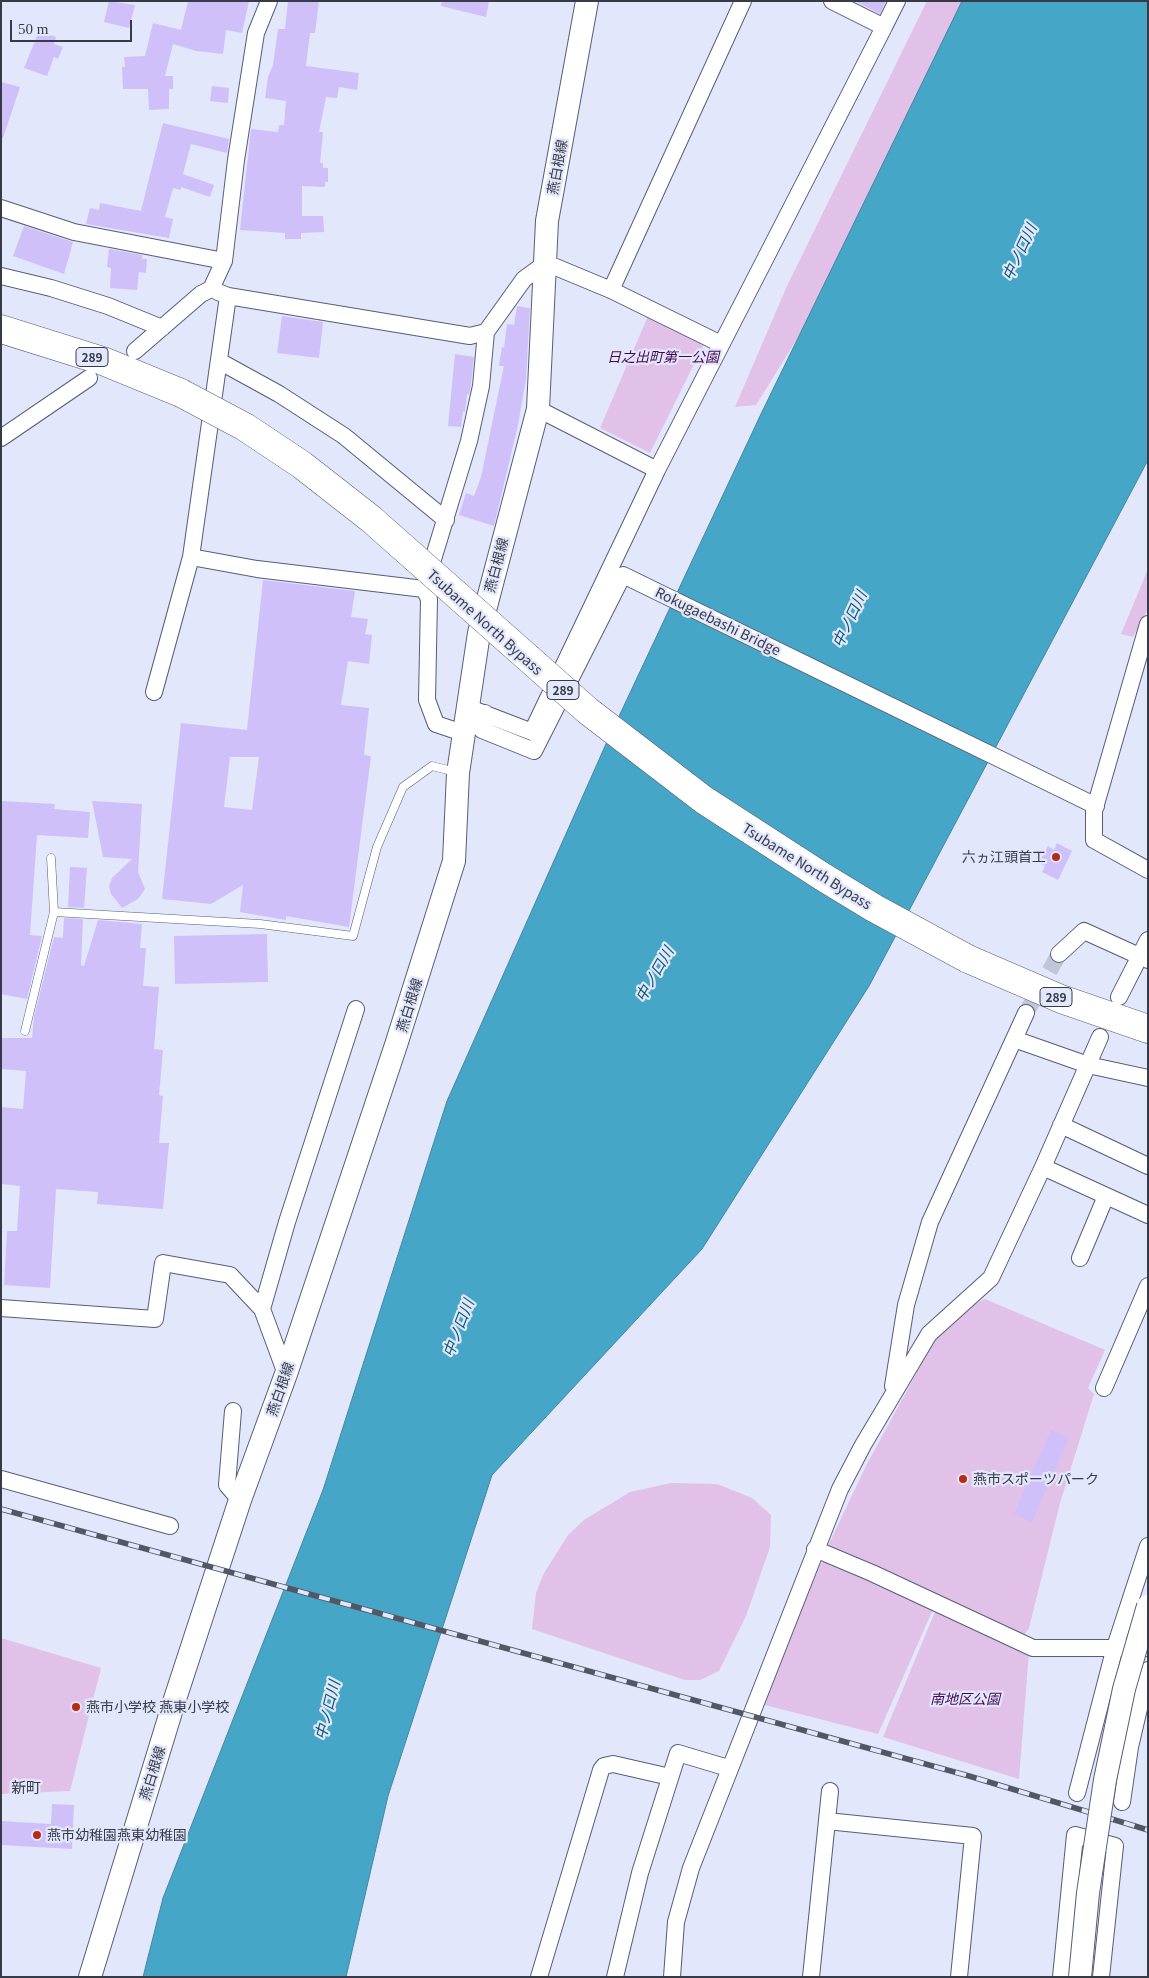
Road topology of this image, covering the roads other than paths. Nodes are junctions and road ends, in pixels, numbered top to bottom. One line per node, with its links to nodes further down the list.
1 (269, 1): 8 (street)
2 (743, 1): 12 (street)
3 (832, 1): 6 (street)
4 (897, 1): 6 (street)
5 (586, 2): 9 (main road, 燕白根線)
6 (884, 27): 17 (street)
7 (1, 208): 8 (street)
8 (224, 261): 11 (street)
9 (546, 263): 12 (street); 16 (street); 21 (main road, 燕白根線)
10 (1, 276): 14 (street)
11 (211, 289): 13 (street); 14 (street)
12 (611, 290): 17 (street)
13 (228, 296): 16 (street); 19 (street)
14 (162, 328): 18 (street)
15 (1, 329): 42 (highway, Tsubame North Bypass / 289, bridge)
16 (486, 332): 24 (street)
17 (721, 344): 23 (street)
18 (135, 351)
19 (219, 361): 24 (street); 25 (street)
20 (89, 378): 22 (street)
21 (538, 409): 23 (street); 29 (main road, 燕白根線)
22 (1, 438)
23 (657, 470): 29 (street)
24 (446, 520): 26 (street)
25 (191, 557): 26 (street); 28 (street)
26 (424, 589): 30 (street)
27 (1148, 624): 32 (street)
28 (154, 692)
29 (476, 710): 30 (main road, 燕白根線); 32 (street, Rokugaebashi Bridge)
30 (463, 732): 31 (main road, 燕白根線)
31 (458, 773): 35 (lane); 57 (main road, 燕白根線)
32 (1096, 806): 34 (street)
33 (52, 858): 35 (lane)
34 (1148, 870)
35 (54, 912): 43 (lane)
36 (1148, 940): 38 (street)
37 (1059, 954): 38 (street)
38 (1143, 959): 39 (street)
39 (1119, 997)
40 (356, 1009): 56 (street)
41 (1026, 1013): 45 (street)
42 (1148, 1028)
43 (25, 1031)
44 (1100, 1037): 46 (street)
45 (1014, 1039): 46 (street); 59 (street)
46 (1088, 1064): 47 (street); 48 (street)
47 (1148, 1078)
48 (1061, 1125): 49 (street); 50 (street)
49 (1148, 1166)
50 (1043, 1167): 51 (street); 59 (street)
51 (1106, 1196): 52 (street); 53 (street)
52 (1148, 1215)
53 (1080, 1258)
54 (1148, 1286): 58 (street)
55 (1, 1308): 56 (street)
56 (262, 1309): 57 (street)
57 (286, 1374): 62 (main road, 燕白根線)
58 (1104, 1388)
59 (891, 1396): 65 (street)
60 (233, 1411): 62 (street)
61 (1, 1479): 63 (street)
62 (240, 1500): 76 (main road, 燕白根線)
63 (170, 1526)
64 (1148, 1546): 67 (street)
65 (815, 1549): 67 (street); 70 (street)
66 (1148, 1606): 83 (main road, bridge)
67 (1115, 1647): 68 (street); 73 (street)
68 (1148, 1648)
69 (1148, 1670): 74 (street)
70 (728, 1768): 71 (street); 79 (street)
71 (670, 1777): 77 (street); 78 (street)
72 (830, 1791): 75 (street)
73 (1077, 1793)
74 (1122, 1802)
75 (827, 1821): 80 (street); 81 (street)
76 (90, 1977)
77 (539, 1977)
78 (615, 1977)
79 (672, 1977)
80 (811, 1977)
81 (959, 1977)
82 (1060, 1977): 84 (street)
83 (1080, 1977)
84 (1101, 1977)

